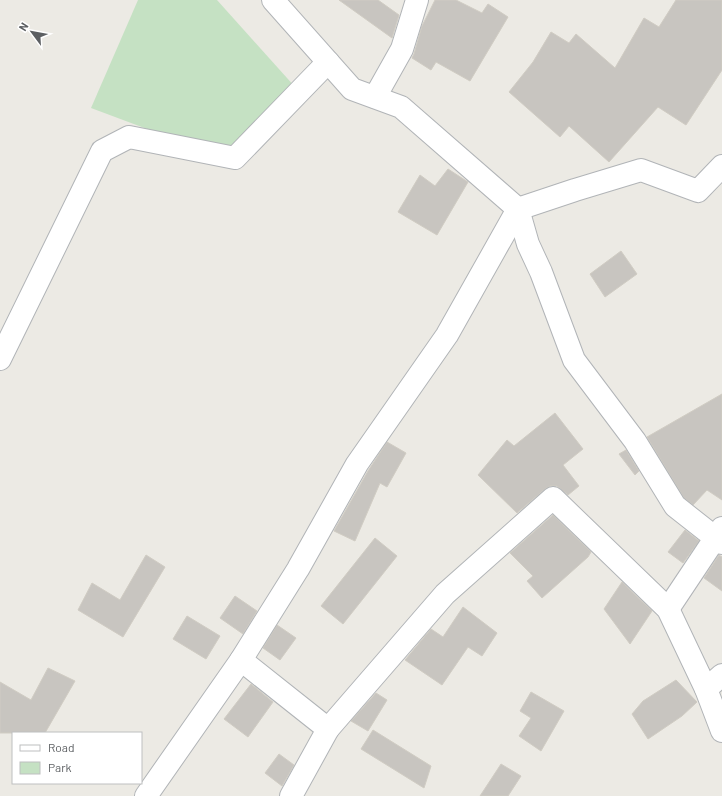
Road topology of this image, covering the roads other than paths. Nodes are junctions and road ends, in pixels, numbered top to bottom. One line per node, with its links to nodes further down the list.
1 (273, 0): 3 (street)
2 (417, 0): 4 (street)
3 (328, 62): 4 (street); 7 (street)
4 (375, 97): 6 (street)
5 (722, 166): 6 (street)
6 (518, 209): 8 (street); 10 (street)
7 (0, 359)
8 (720, 536): 9 (street)
9 (668, 609): 12 (street); 13 (street)
10 (241, 660): 13 (street); 15 (street)
11 (722, 675): 12 (street)
12 (706, 689): 14 (street)
13 (328, 730): 16 (street)
14 (722, 731)
15 (146, 796)
16 (291, 796)

